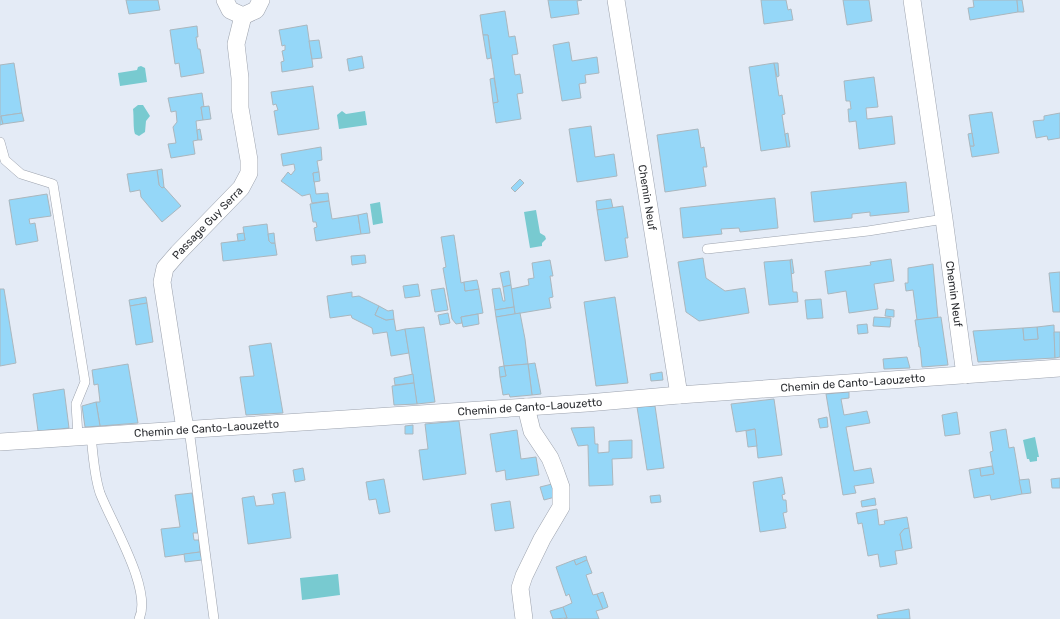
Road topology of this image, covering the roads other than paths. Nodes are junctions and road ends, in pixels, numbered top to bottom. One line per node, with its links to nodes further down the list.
1 (225, 0): 5 (street)
2 (261, 0): 5 (street)
3 (616, 0): 11 (street, Chemin Neuf)
4 (912, 0): 7 (street, Chemin Neuf)
5 (243, 16): 13 (street, Passage Guy Serra)
6 (0, 142): 14 (lane)
7 (944, 219): 8 (lane); 10 (street, Chemin Neuf)
8 (706, 249)
9 (1060, 368): 10 (street, Chemin de Canto-Laouzetto)
10 (965, 375): 11 (street, Chemin de Canto-Laouzetto)
11 (679, 395): 12 (street, Chemin de Canto-Laouzetto)
12 (526, 407): 13 (street, Chemin de Canto-Laouzetto); 18 (street)
13 (187, 429): 14 (street, Chemin de Canto-Laouzetto); 17 (lane)
14 (84, 436): 15 (street, Chemin de Canto-Laouzetto); 16 (lane)
15 (0, 442)
16 (139, 619)
17 (214, 619)
18 (524, 619)

